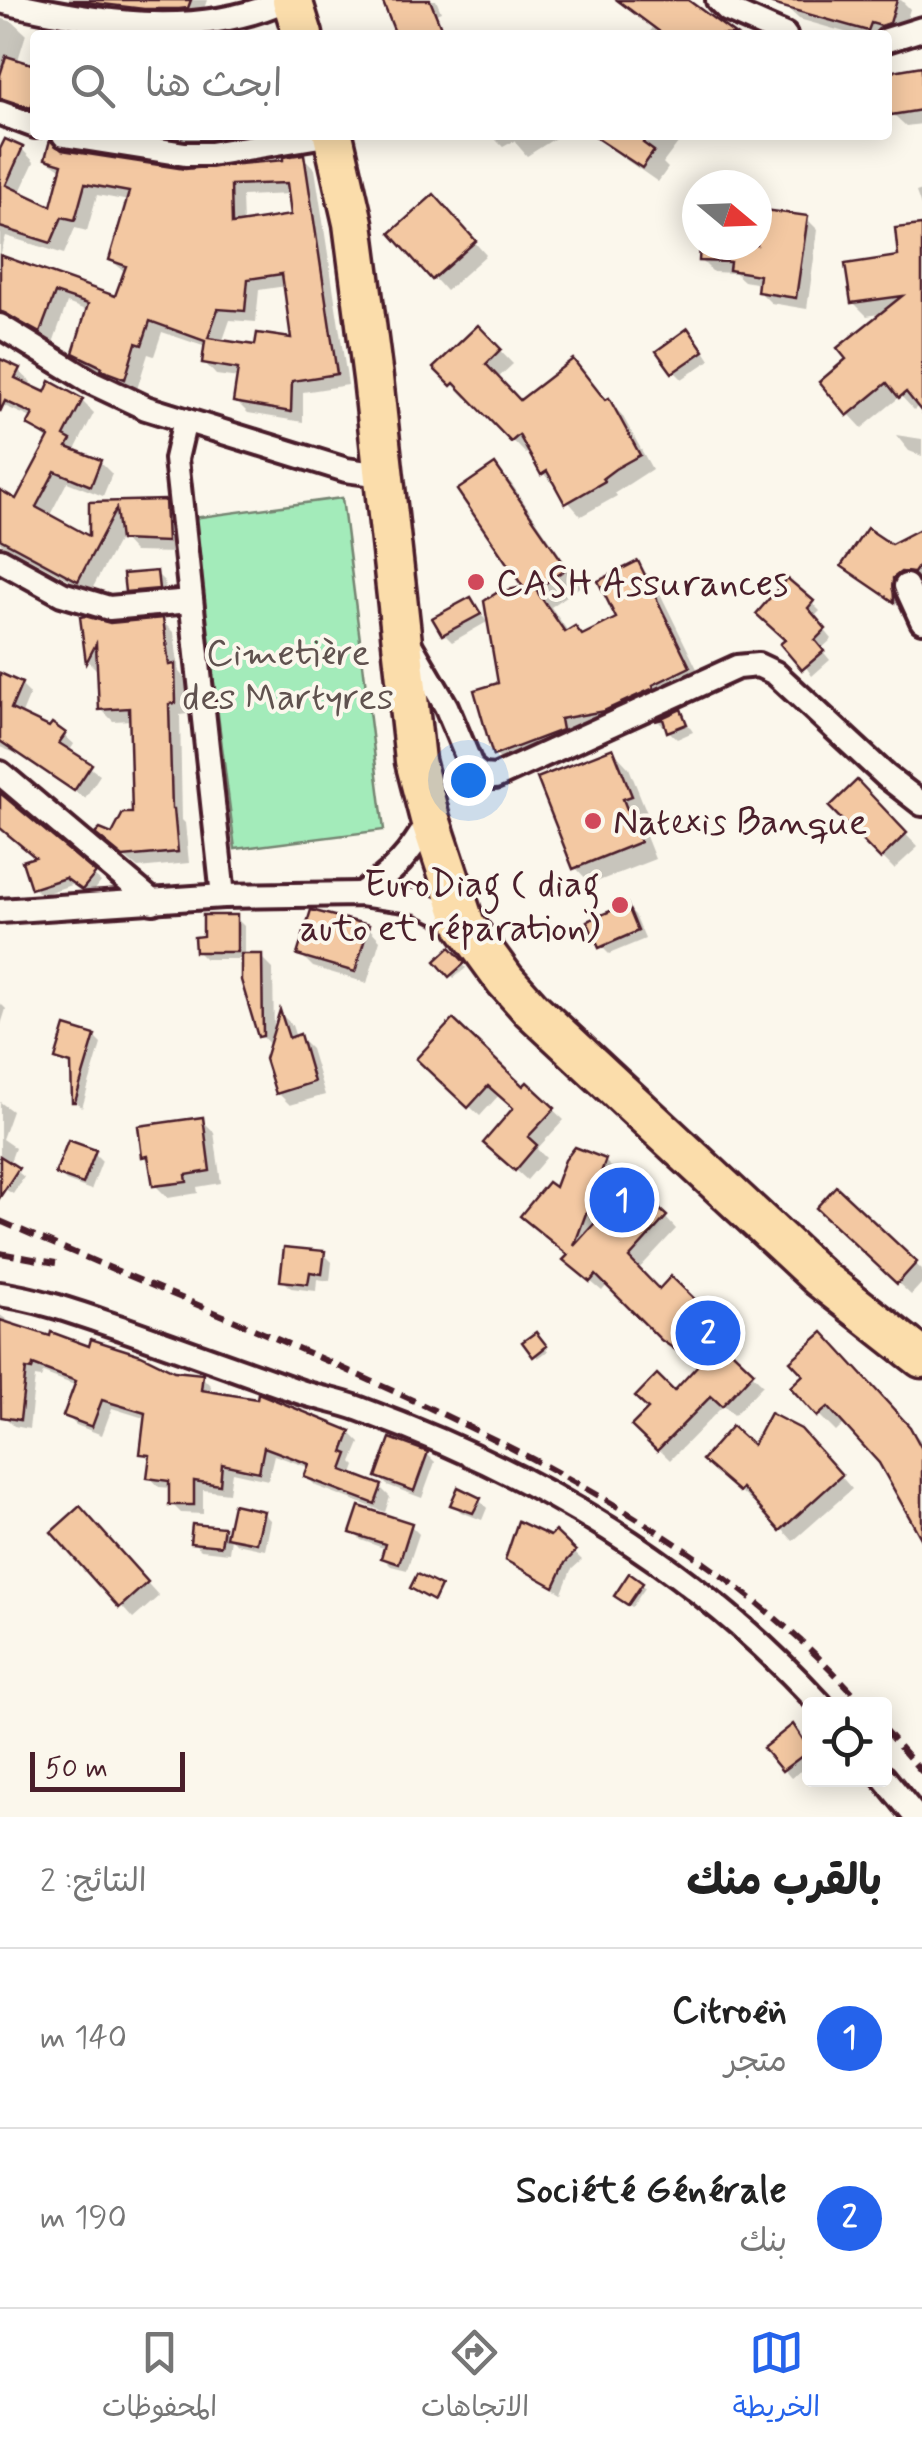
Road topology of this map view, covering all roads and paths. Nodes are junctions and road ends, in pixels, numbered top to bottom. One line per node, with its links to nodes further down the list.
1 (288, 0): 3 (street); 4 (main road)
2 (718, 0): 5 (street)
3 (0, 1)
4 (300, 30)
5 (774, 30)
6 (922, 30): 7 (street)
7 (892, 39)
8 (0, 114): 9 (street)
9 (30, 124)
10 (96, 140): 11 (street)
11 (298, 140)
12 (331, 140): 15 (main road)
13 (0, 326): 14 (street)
14 (185, 420): 15 (street); 18 (street)
15 (382, 475): 20 (main road)
16 (0, 560): 18 (street)
17 (906, 586): 19 (street)
18 (191, 600): 25 (street)
19 (922, 621)
20 (400, 626): 22 (street); 23 (main road)
21 (0, 773): 26 (street)
22 (922, 804)
23 (430, 819): 24 (street); 28 (main road)
24 (360, 894): 25 (street); 28 (street)
25 (223, 896): 26 (street)
26 (154, 902): 27 (street)
27 (0, 911)
28 (465, 925): 30 (main road)
29 (0, 1294): 31 (street)
30 (922, 1358)
31 (814, 1697)
32 (891, 1787): 33 (street)
33 (916, 1817)

